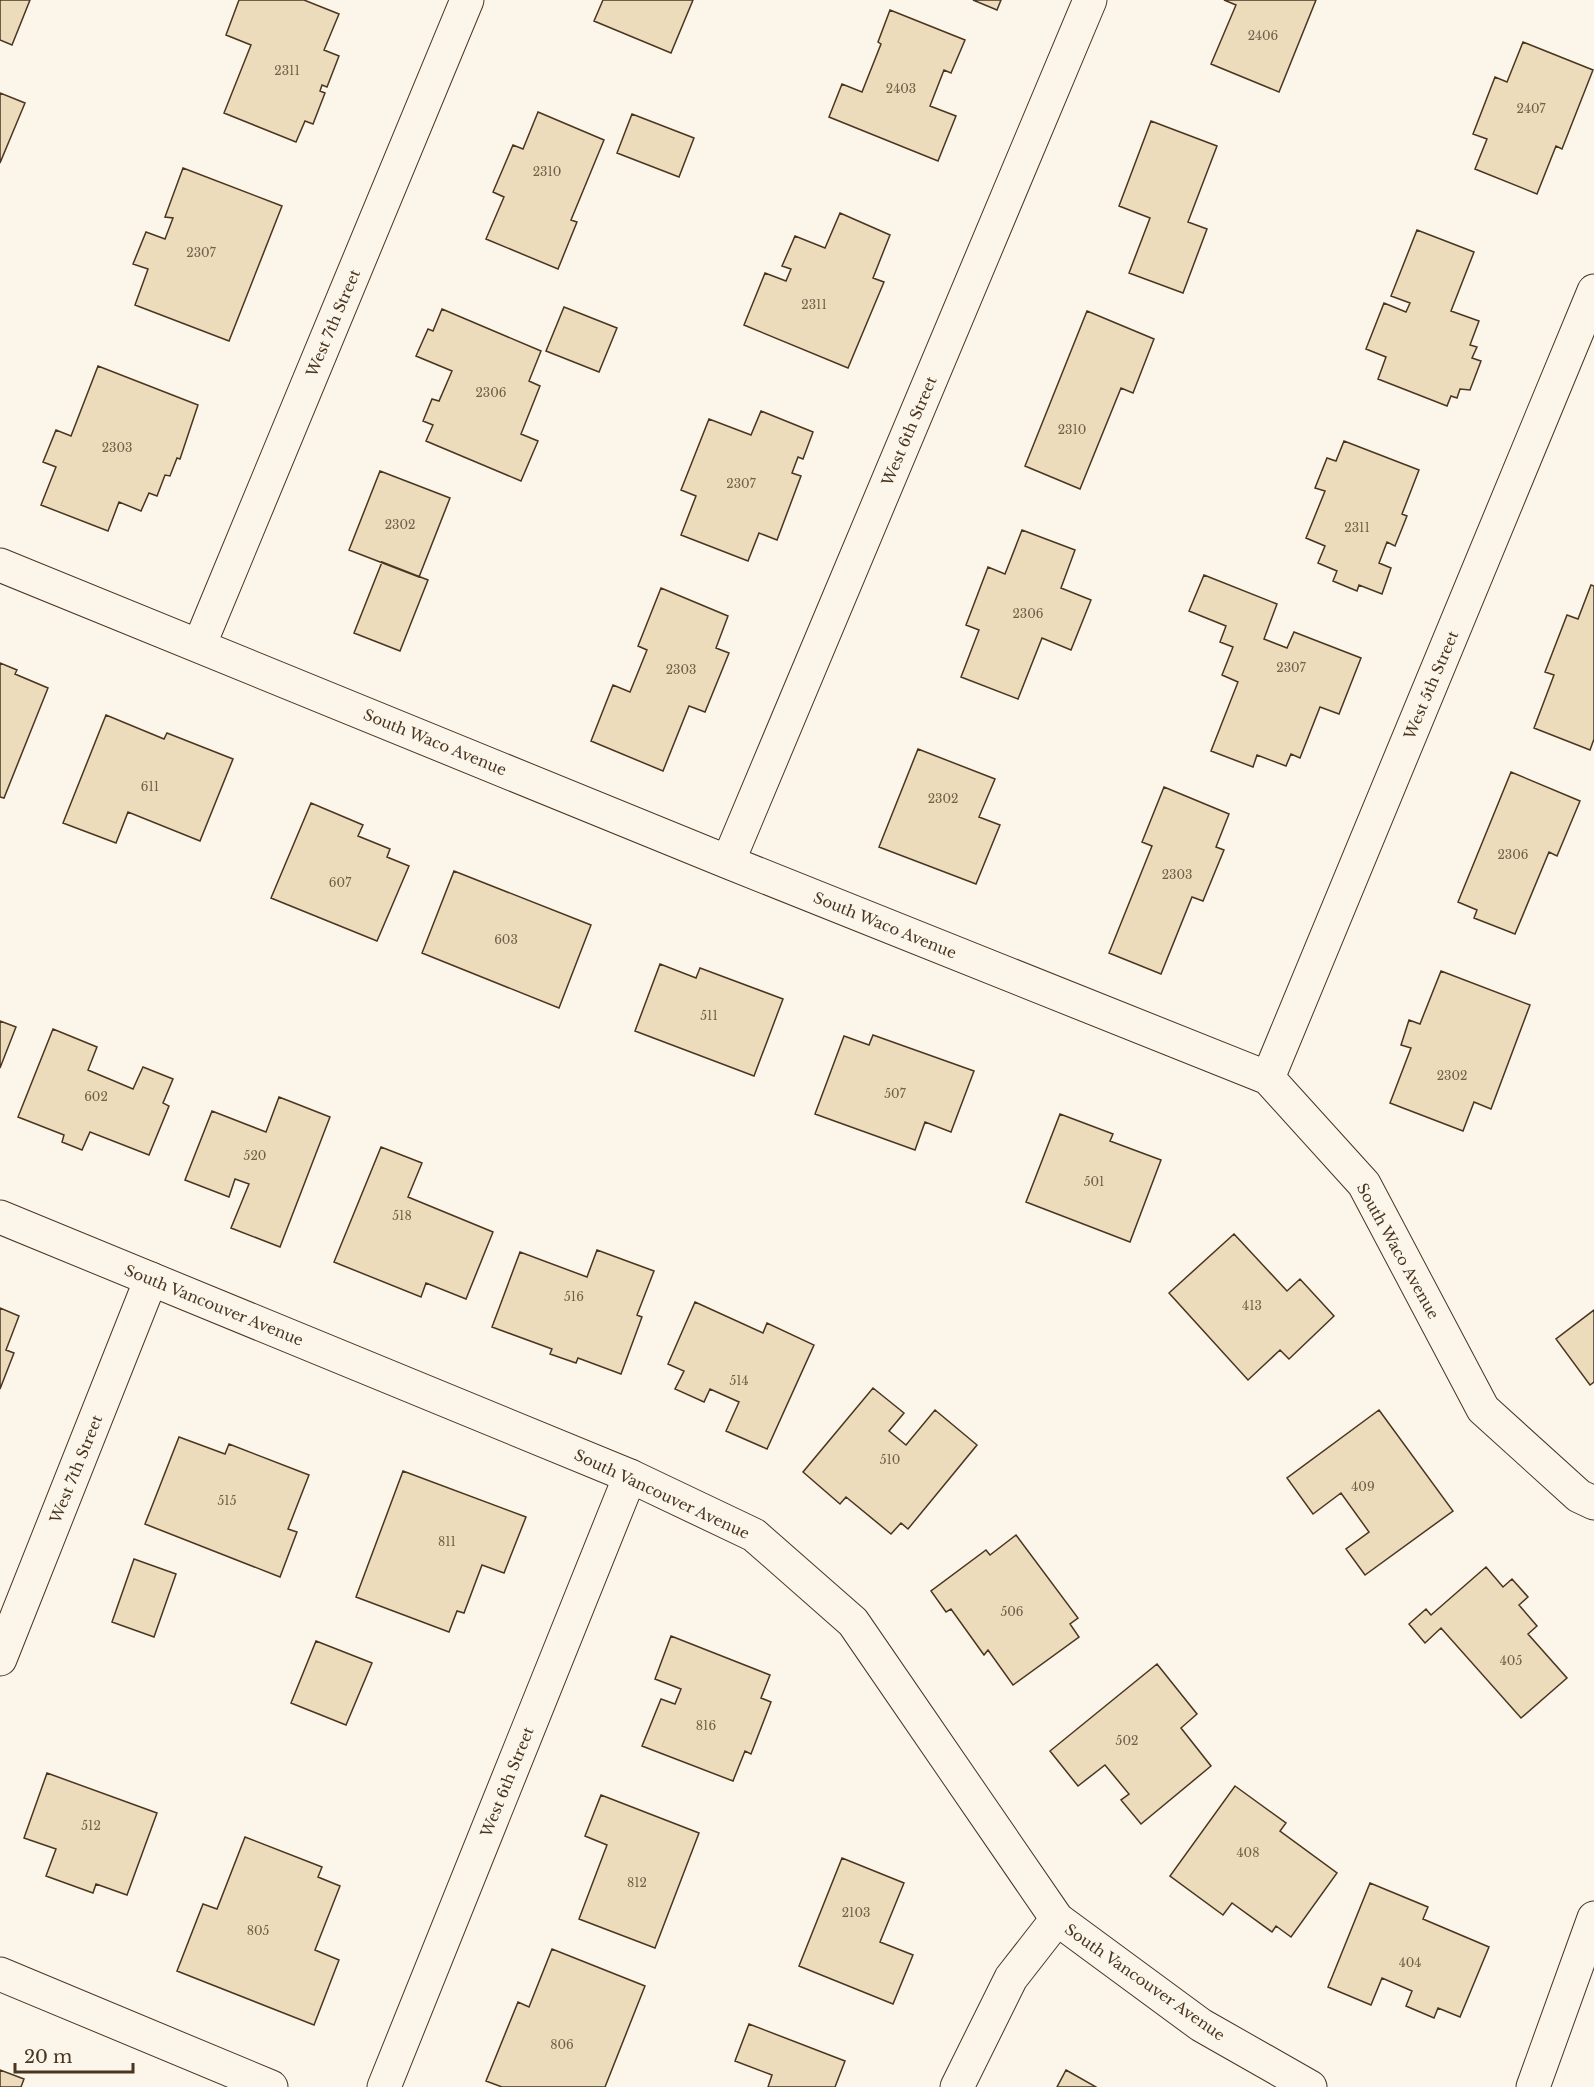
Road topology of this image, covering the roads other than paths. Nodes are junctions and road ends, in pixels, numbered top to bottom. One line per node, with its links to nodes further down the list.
1 (467, 0): 5 (street, West 7th Street)
2 (1090, 0): 6 (street, West 6th Street)
3 (1594, 291): 7 (street, West 5th Street)
4 (0, 565): 5 (street, South Waco Avenue)
5 (199, 645): 6 (street, South Waco Avenue)
6 (728, 862): 7 (street, South Waco Avenue)
7 (1268, 1078): 11 (street, South Waco Avenue)
8 (0, 1217): 9 (street, South Vancouver Avenue)
9 (151, 1279): 10 (street, South Vancouver Avenue); 12 (street, West 7th Street)
10 (630, 1476): 14 (street, South Vancouver Avenue); 17 (street, West 6th Street)
11 (1594, 1503)
12 (0, 1659)
13 (1594, 1918): 20 (street)
14 (1057, 1919): 18 (street); 19 (street, South Vancouver Avenue)
15 (0, 1974): 16 (street)
16 (271, 2087)
17 (384, 2087)
18 (957, 2087)
19 (1310, 2087)
20 (1533, 2087)

